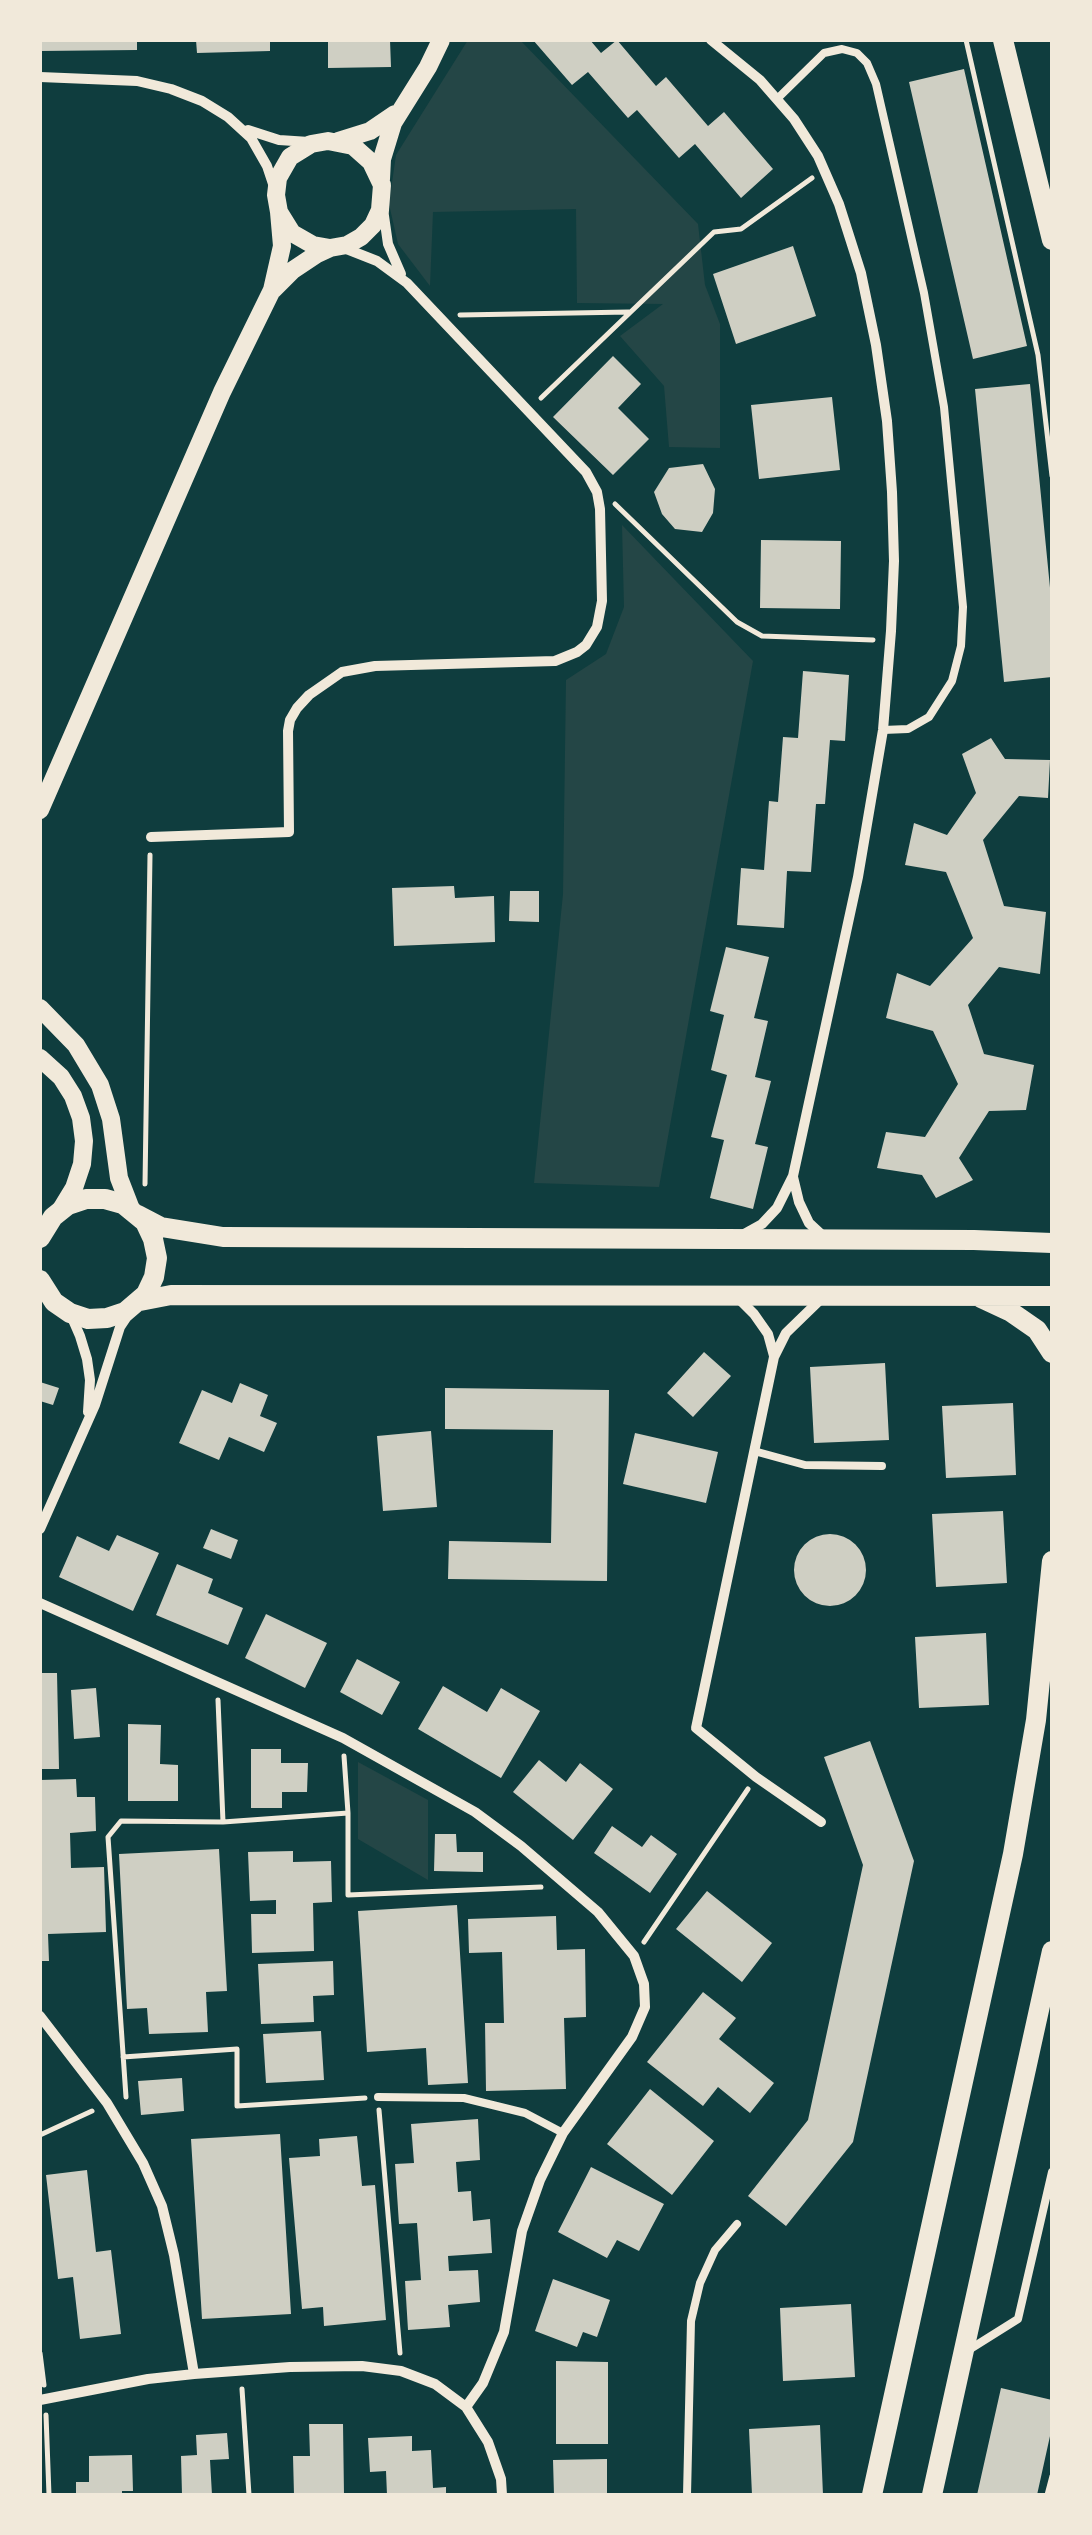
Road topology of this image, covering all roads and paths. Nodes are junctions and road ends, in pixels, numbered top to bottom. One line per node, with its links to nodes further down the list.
1 (441, 40): 7 (street)
2 (711, 40): 6 (street)
3 (966, 40): 20 (path)
4 (1003, 40): 13 (main road)
5 (40, 77): 8 (street)
6 (777, 99): 10 (street); 23 (lane)
7 (399, 110): 9 (street); 11 (street)
8 (240, 126): 9 (street); 12 (street)
9 (328, 142): 11 (street); 12 (street)
10 (824, 170): 17 (path); 22 (street)
11 (382, 193): 14 (street); 15 (street)
12 (277, 204): 14 (street); 16 (street)
13 (1052, 240)
14 (334, 248): 15 (street); 16 (street)
15 (407, 283): 18 (street)
16 (272, 290): 24 (street)
17 (630, 312): 18 (path); 19 (path)
18 (437, 315): 19 (street)
19 (528, 410): 21 (street)
20 (1052, 476)
21 (592, 481): 22 (path); 25 (street)
22 (890, 641): 23 (street)
23 (883, 730): 28 (street)
24 (40, 810)
25 (150, 837): 29 (path)
26 (40, 1008): 29 (street)
27 (40, 1058): 30 (street)
28 (793, 1176): 31 (street); 32 (street)
29 (138, 1214): 30 (main road); 31 (main road); 40 (main road)
30 (47, 1224)
31 (734, 1240): 32 (main road)
32 (826, 1240): 33 (main road)
33 (1052, 1243)
34 (40, 1280): 39 (main road)
35 (734, 1294): 36 (main road); 40 (main road); 42 (street)
36 (826, 1295): 37 (main road); 42 (street)
37 (974, 1295): 38 (main road); 41 (main road)
38 (1052, 1296)
39 (55, 1304): 40 (main road); 43 (street)
40 (136, 1304): 43 (street)
41 (1052, 1353)
42 (774, 1357): 44 (street)
43 (87, 1423): 46 (street)
44 (754, 1451): 45 (lane); 51 (street)
45 (882, 1466)
46 (40, 1529)
47 (1052, 1561): 79 (main road)
48 (40, 1603): 49 (street)
49 (218, 1682): 50 (street); 53 (path)
50 (343, 1738): 52 (path); 55 (street)
51 (756, 1777): 54 (street); 57 (path)
52 (348, 1813): 53 (path); 55 (path)
53 (223, 1822): 59 (path)
54 (820, 1822)
55 (568, 1886): 57 (street)
56 (1052, 1951): 68 (main road)
57 (634, 1956): 62 (street)
58 (40, 2016): 61 (street)
59 (123, 2057): 60 (path); 64 (path)
60 (378, 2097): 62 (lane); 70 (path)
61 (108, 2103): 63 (path); 64 (street)
62 (563, 2132): 73 (street)
63 (40, 2135)
64 (128, 2138): 71 (street)
65 (1052, 2172): 68 (lane)
66 (737, 2224): 78 (lane)
67 (40, 2353): 72 (path)
68 (964, 2353): 80 (main road)
69 (241, 2371): 70 (street); 71 (street); 76 (path)
70 (401, 2371): 73 (street)
71 (194, 2374): 72 (street)
72 (43, 2399): 75 (path)
73 (466, 2407): 77 (street)
74 (1052, 2476): 81 (path)
75 (49, 2495)
76 (249, 2495)
77 (502, 2495)
78 (687, 2495)
79 (872, 2495)
80 (932, 2495)
81 (1047, 2495)

